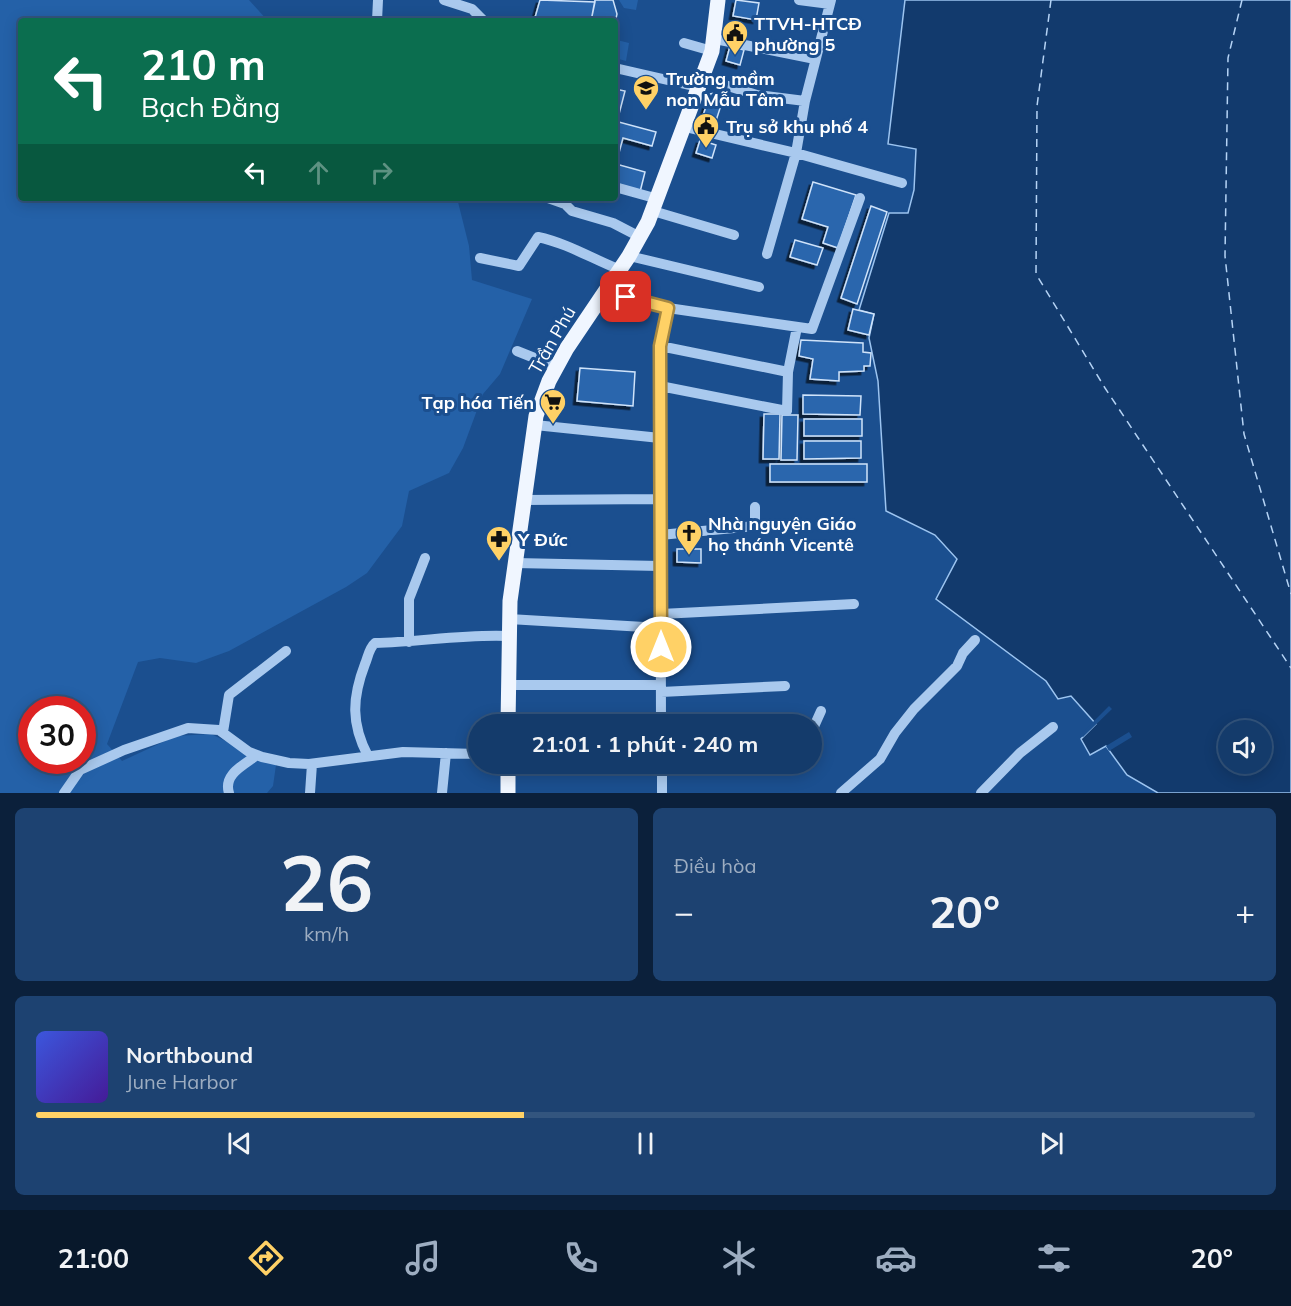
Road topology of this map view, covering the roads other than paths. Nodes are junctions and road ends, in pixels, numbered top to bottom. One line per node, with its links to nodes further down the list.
1 (378, 0): 7 (street)
2 (446, 0): 6 (street)
3 (718, 0): 10 (main road, Trần Phú)
4 (799, 0): 5 (street)
5 (831, 2): 11 (street)
6 (469, 3): 8 (street)
7 (377, 18)
8 (482, 18)
9 (684, 43): 10 (street)
10 (713, 45): 11 (street); 13 (main road, Trần Phú)
11 (815, 58): 14 (street)
12 (618, 69): 13 (street)
13 (700, 83): 14 (street); 15 (main road, Trần Phú)
14 (805, 101): 16 (street)
15 (685, 127): 16 (street); 21 (main road, Trần Phú)
16 (796, 153): 17 (street); 24 (street)
17 (902, 183)
18 (618, 188): 21 (street)
19 (860, 198): 31 (street)
20 (556, 201): 23 (street)
21 (656, 205): 22 (street); 23 (main road, Trần Phú)
22 (734, 236)
23 (640, 237): 25 (main road, Trần Phú)
24 (767, 254)
25 (629, 256): 27 (main road, Trần Phú); 28 (street)
26 (480, 258): 27 (street)
27 (618, 269): 29 (main road, Trần Phú)
28 (759, 287)
29 (606, 292): 30 (street); 34 (main road, Trần Phú)
30 (668, 308): 31 (street); 32 (street)
31 (797, 327): 35 (street)
32 (660, 346): 35 (street); 36 (street)
33 (517, 351): 34 (street)
34 (557, 367): 37 (main road, Trần Phú)
35 (788, 372): 36 (street)
36 (660, 386): 38 (street)
37 (535, 425): 38 (street); 40 (main road, Trần Phú)
38 (660, 438): 39 (street)
39 (660, 499): 40 (street); 42 (street)
40 (524, 500): 44 (main road, Trần Phú)
41 (755, 507): 42 (street)
42 (660, 535): 45 (street)
43 (425, 558): 52 (street)
44 (515, 563): 45 (street); 48 (main road, Trần Phú)
45 (660, 566): 47 (street)
46 (854, 604): 47 (street)
47 (661, 614): 49 (street)
48 (509, 619): 49 (street); 50 (main road, Trần Phú)
49 (661, 628): 56 (street)
50 (508, 636): 52 (street); 54 (main road, Trần Phú)
51 (975, 640): 76 (street)
52 (409, 642): 66 (street)
53 (286, 651): 62 (street)
54 (507, 685): 56 (street); 58 (main road, Trần Phú)
55 (785, 686): 56 (street)
56 (661, 689): 59 (street)
57 (821, 711): 60 (street)
58 (508, 714)
59 (661, 714)
60 (820, 714)
61 (1053, 727): 77 (street)
62 (223, 732): 65 (street); 70 (street)
63 (446, 753): 64 (street); 66 (street); 73 (street)
64 (468, 754)
65 (257, 755): 67 (street); 71 (street)
66 (368, 756): 67 (street)
67 (312, 764): 72 (street)
68 (508, 774): 74 (main road)
69 (662, 774): 75 (street)
70 (64, 793)
71 (229, 793)
72 (310, 793)
73 (442, 793)
74 (508, 793)
75 (662, 793)
76 (841, 793)
77 (981, 793)

